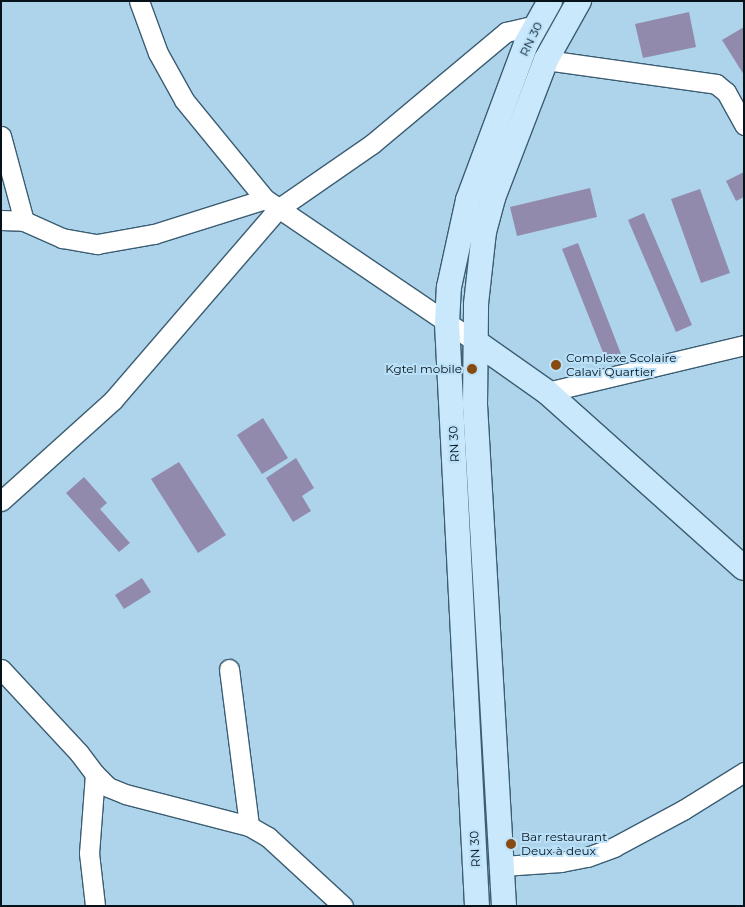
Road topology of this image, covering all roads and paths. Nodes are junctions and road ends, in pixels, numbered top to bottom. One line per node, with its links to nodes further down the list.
1 (139, 1): 8 (street)
2 (550, 1): 4 (main road, RN 30 / RN 30)
3 (579, 1): 5 (main road, RN 30)
4 (537, 25): 8 (street); 11 (main road, RN 30 / RN 30)
5 (546, 60): 6 (street); 12 (main road, RN 30)
6 (744, 125)
7 (1, 136): 10 (street)
8 (271, 204): 10 (street); 11 (street); 15 (street)
9 (1, 220): 10 (street)
10 (24, 221)
11 (447, 323): 12 (street); 25 (main road, RN 30 / RN 30)
12 (476, 342): 14 (main road); 22 (main road, RN 30)
13 (744, 345): 14 (street)
14 (547, 392): 16 (main road)
15 (1, 501)
16 (744, 568)
17 (1, 669): 20 (street)
18 (229, 669): 21 (street)
19 (744, 772): 22 (street)
20 (95, 774): 21 (street); 23 (street)
21 (250, 826): 24 (street)
22 (503, 866): 26 (main road, RN 30)
23 (95, 906)
24 (344, 906)
25 (477, 906)
26 (504, 906)

